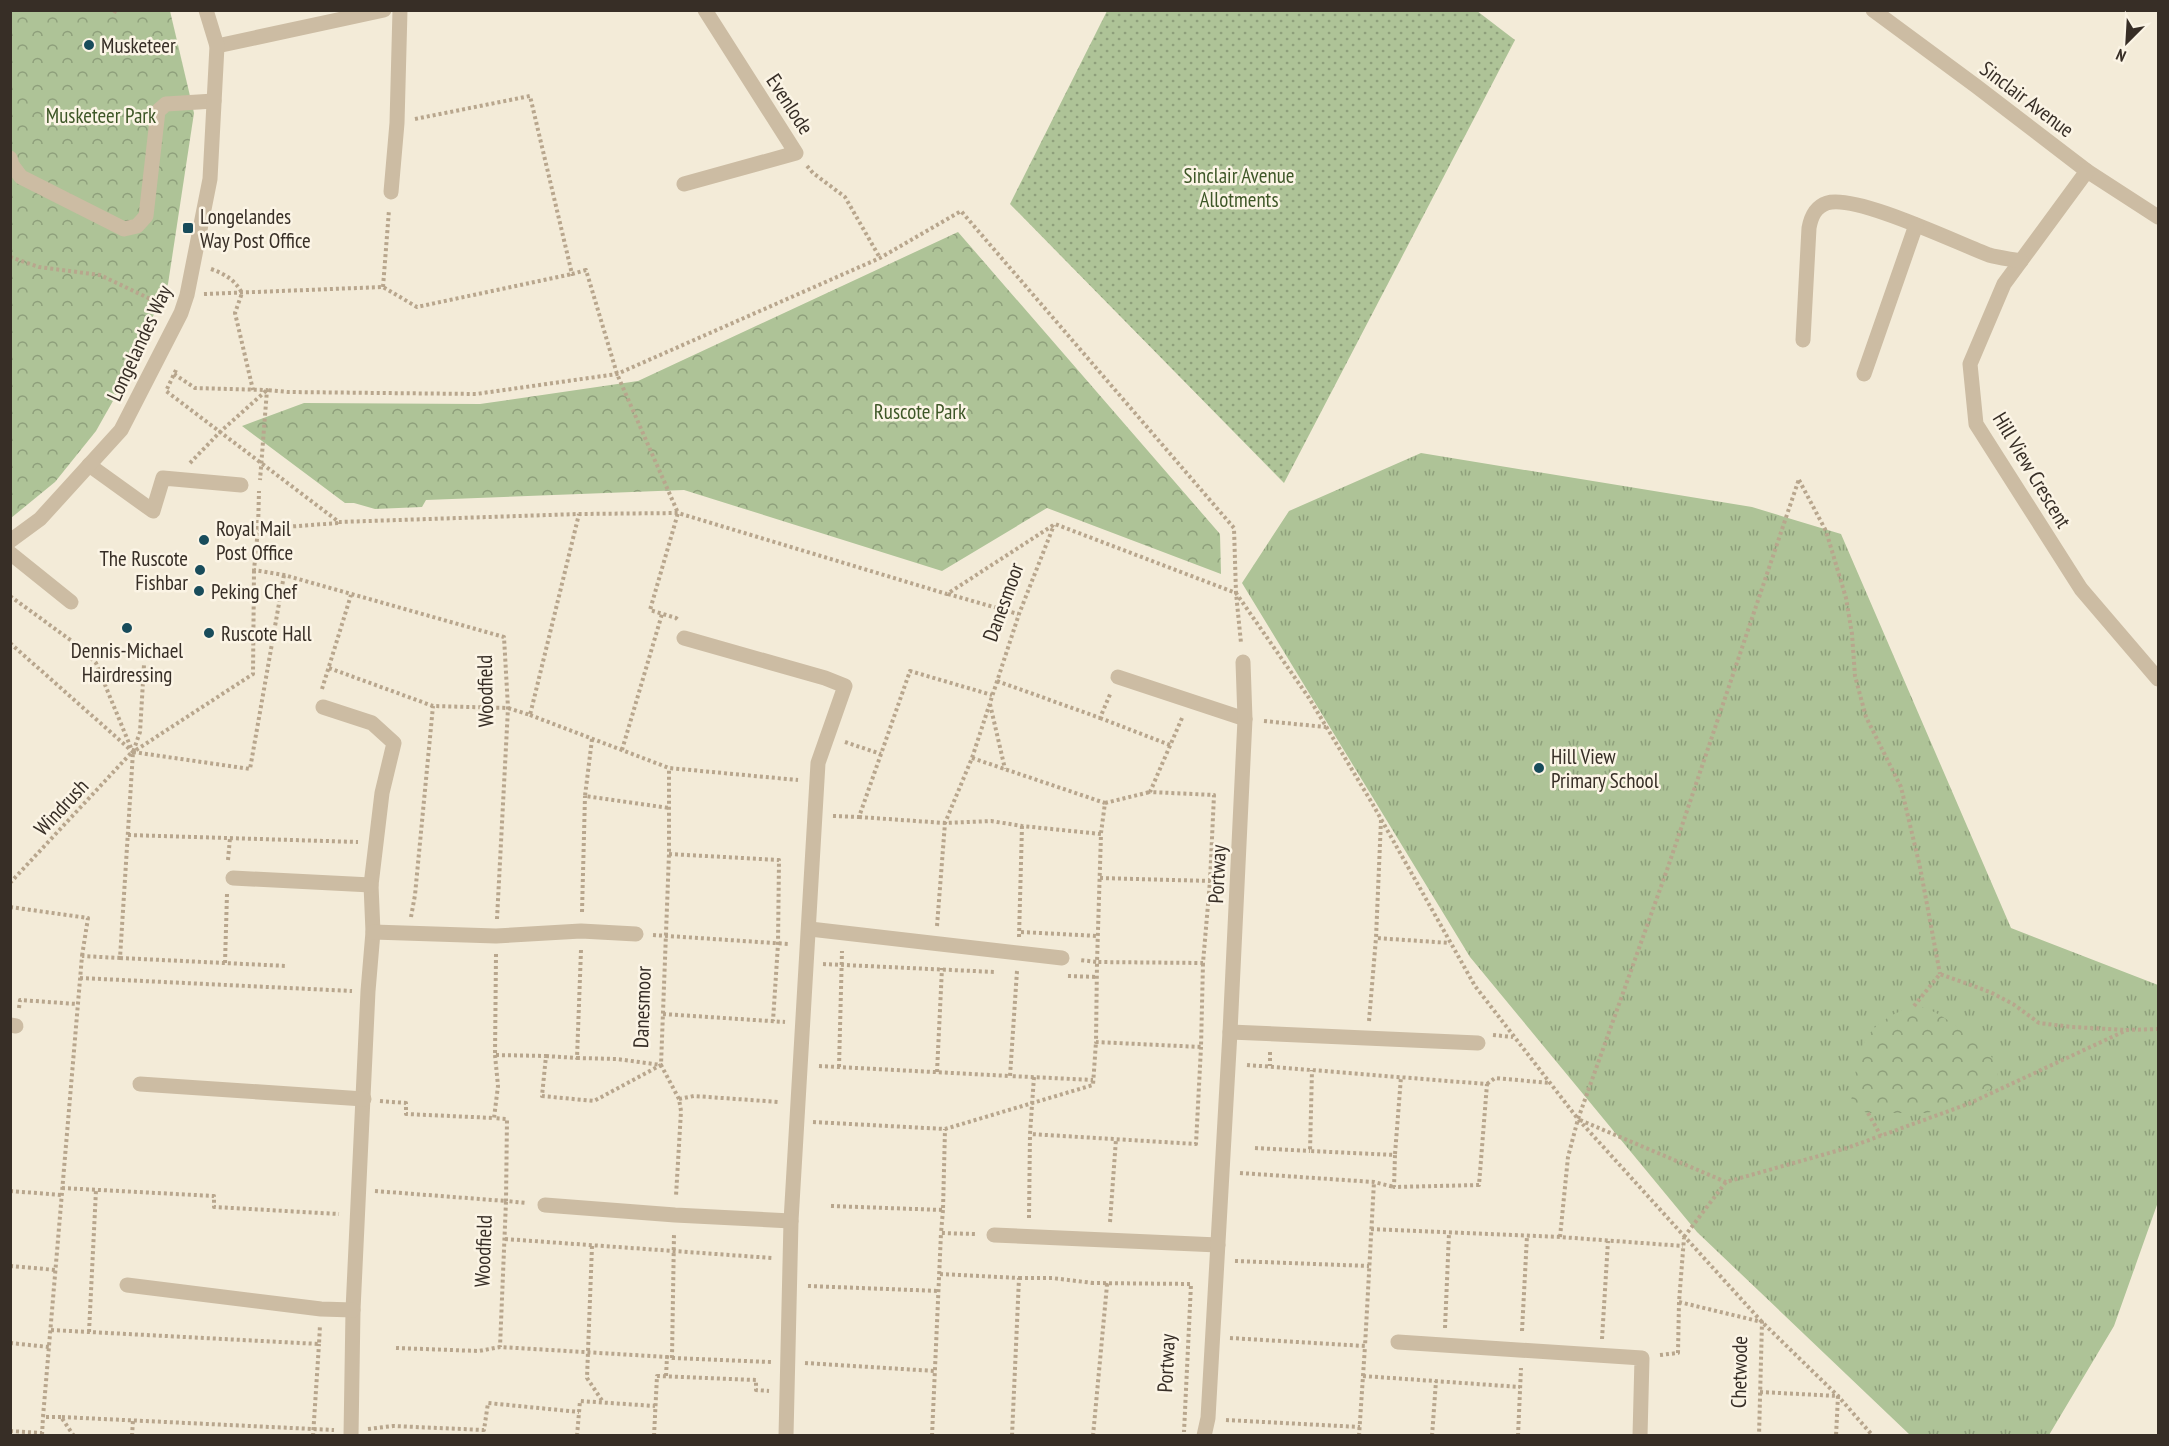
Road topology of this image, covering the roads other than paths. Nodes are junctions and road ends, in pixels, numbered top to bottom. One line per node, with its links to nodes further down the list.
1 (206, 10): 6 (street, Longelandes Way)
2 (384, 10): 6 (street)
3 (400, 10): 11 (street)
4 (705, 10): 10 (street, Evenlode)
5 (1873, 10): 9 (street, Sinclair Avenue)
6 (217, 46): 7 (street, Longelandes Way)
7 (214, 101): 8 (street); 17 (street, Longelandes Way)
8 (10, 158)
9 (2087, 171): 12 (street, Sinclair Avenue); 14 (street, Hill View Crescent)
10 (684, 184)
11 (391, 192)
12 (2158, 217)
13 (1917, 225): 14 (street); 15 (street); 16 (street)
14 (2021, 261): 25 (street, Hill View Crescent)
15 (1803, 340)
16 (1864, 374)
17 (89, 465): 18 (street); 19 (street, Longelandes Way)
18 (241, 485)
19 (10, 542)
20 (10, 553): 21 (street)
21 (71, 602)
22 (688, 639): 30 (street)
23 (1243, 662): 27 (street, Portway)
24 (1118, 677): 27 (street)
25 (2158, 680)
26 (323, 707): 29 (street)
27 (1245, 719): 34 (street, Portway)
28 (233, 878): 29 (street)
29 (371, 885): 31 (street)
30 (810, 929): 33 (street); 39 (street)
31 (373, 932): 32 (street); 37 (street)
32 (636, 934)
33 (1062, 958)
34 (1230, 1032): 35 (street); 41 (street, Portway)
35 (1478, 1043)
36 (140, 1084): 37 (street)
37 (364, 1099): 43 (street)
38 (545, 1205): 39 (street)
39 (791, 1221): 46 (street)
40 (994, 1234): 41 (street)
41 (1218, 1245): 47 (street, Portway)
42 (126, 1285): 43 (street)
43 (352, 1310): 45 (street)
44 (1398, 1342): 48 (street)
45 (351, 1433)
46 (786, 1436)
47 (1204, 1436)
48 (1640, 1436)

